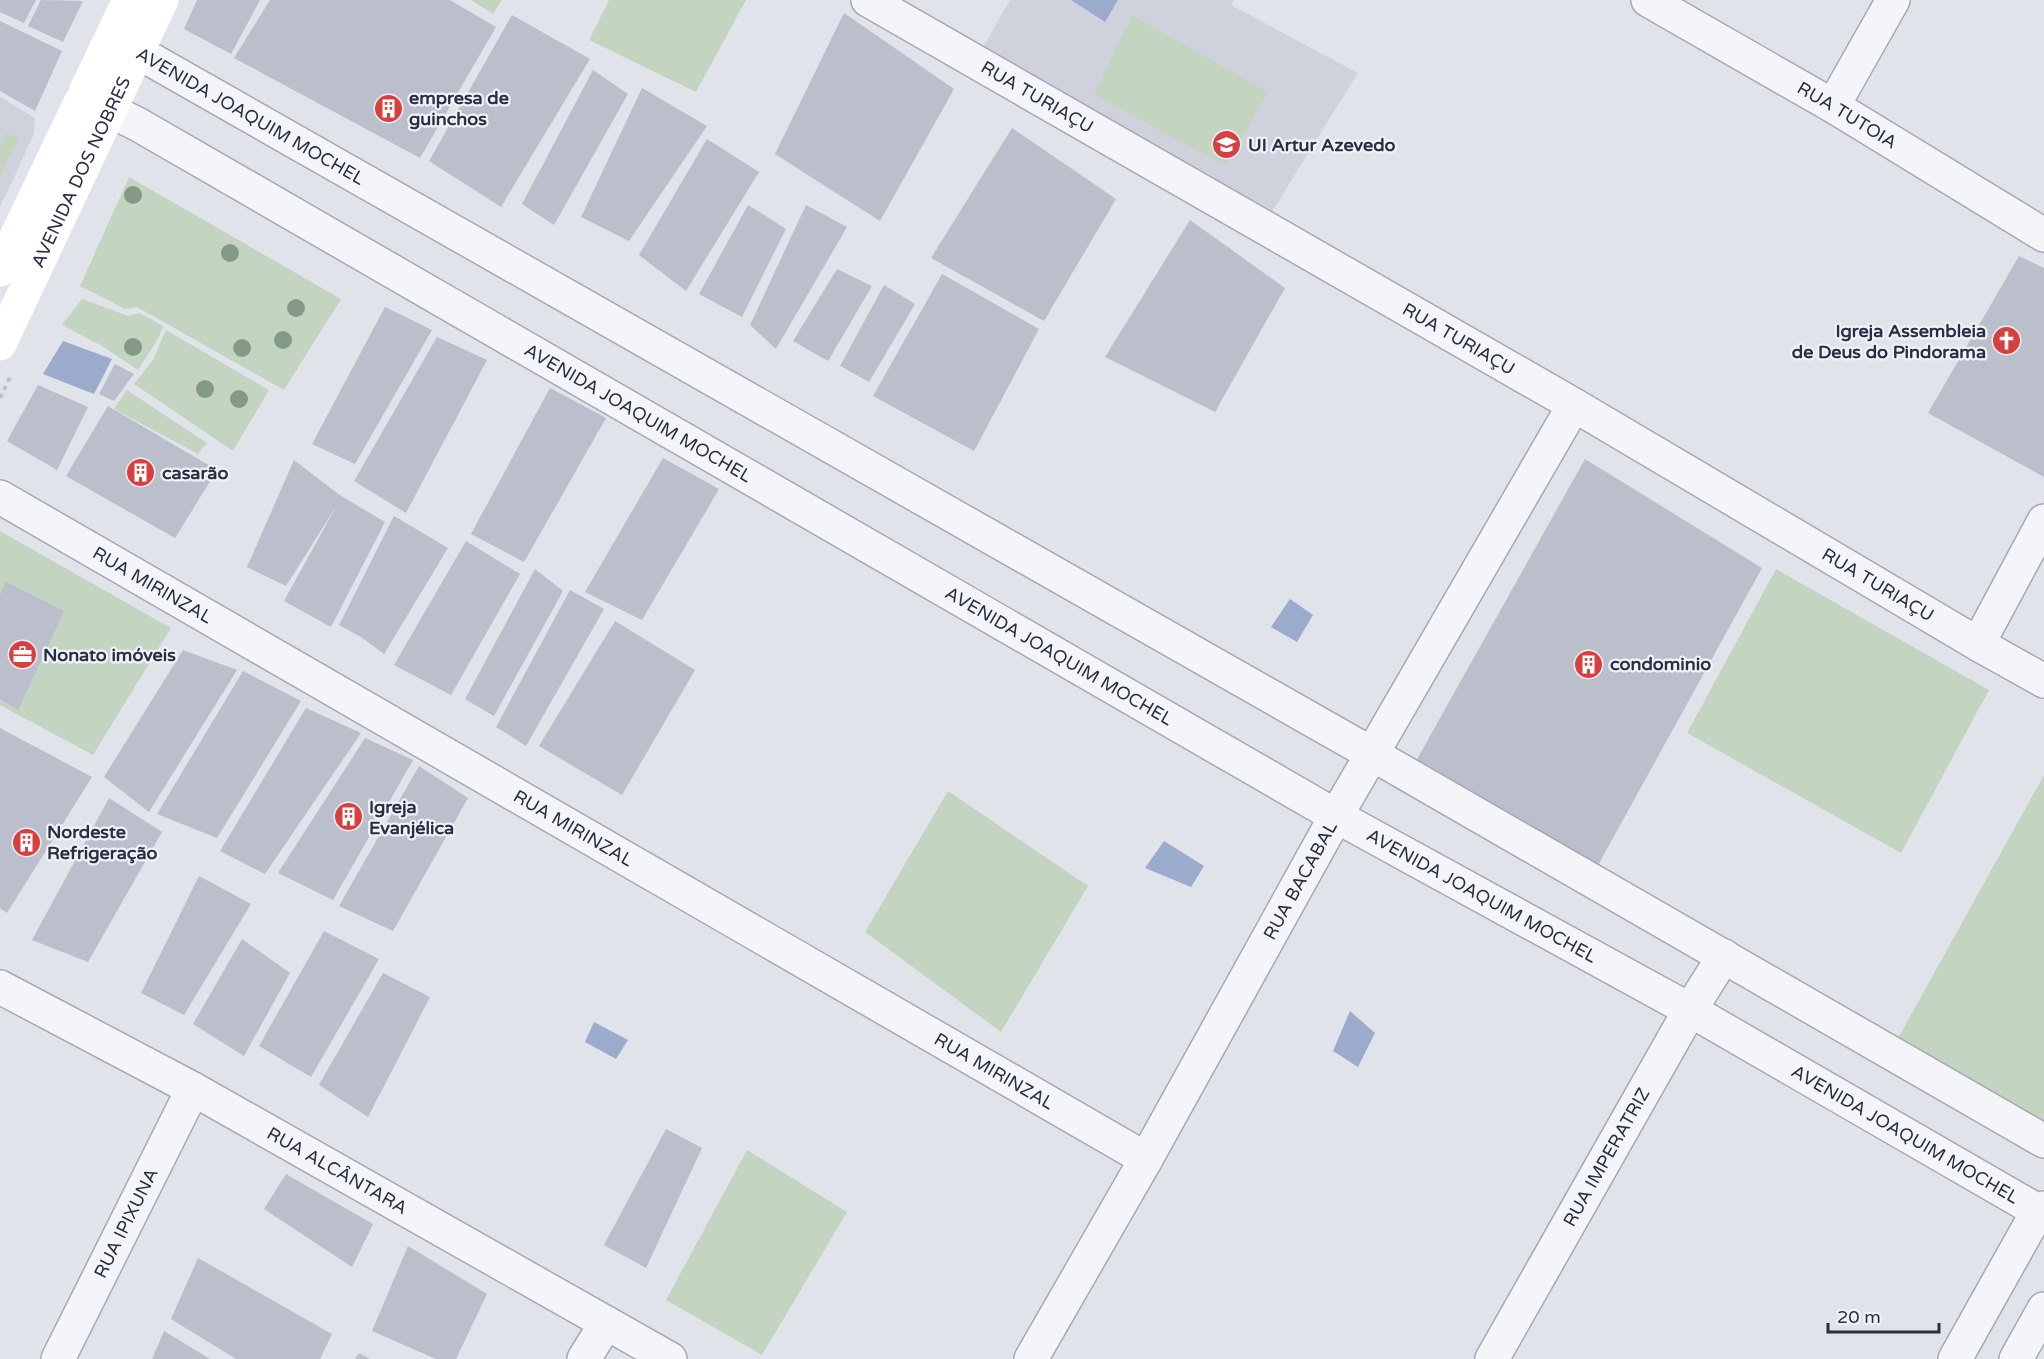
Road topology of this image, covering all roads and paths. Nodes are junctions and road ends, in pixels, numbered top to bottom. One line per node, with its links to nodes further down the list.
1 (129, 0): 6 (main road, AVENIDA DOS NOBRES)
2 (162, 0): 6 (main road, AVENIDA DOS NOBRES)
3 (870, 0): 12 (street, RUA TURIAÇU)
4 (1648, 0): 8 (street, RUA TUTOIA)
5 (1893, 0): 8 (street)
6 (125, 44): 7 (main road, AVENIDA DOS NOBRES); 17 (street, AVENIDA JOAQUIM MOCHEL)
7 (97, 103): 10 (main road, AVENIDA DOS NOBRES); 11 (main road, AVENIDA DOS NOBRES); 18 (street, AVENIDA JOAQUIM MOCHEL)
8 (1833, 106): 9 (street, RUA TUTOIA)
9 (2044, 235)
10 (0, 270)
11 (0, 344)
12 (1574, 405): 15 (street, RUA TURIAÇU); 17 (street, RUA BACABAL)
13 (0, 496): 24 (street, RUA MIRINZAL)
14 (2044, 521): 15 (street)
15 (1978, 644): 16 (street, RUA TURIAÇU)
16 (2044, 681)
17 (1372, 754): 18 (street, RUA BACABAL); 19 (street, AVENIDA JOAQUIM MOCHEL)
18 (1336, 816): 21 (street, AVENIDA JOAQUIM MOCHEL); 24 (street, RUA BACABAL)
19 (1724, 956): 21 (street, RUA IMPERATRIZ); 23 (street, AVENIDA JOAQUIM MOCHEL)
20 (0, 987): 22 (street, RUA ALCÂNTARA)
21 (1690, 1010): 25 (street, AVENIDA JOAQUIM MOCHEL); 32 (street, RUA IMPERATRIZ)
22 (193, 1089): 27 (street, RUA ALCÂNTARA); 28 (street, RUA IPIXUNA)
23 (2044, 1141)
24 (1146, 1160): 31 (street, RUA BACABAL)
25 (2041, 1209): 33 (street, AVENIDA JOAQUIM MOCHEL)
26 (2044, 1309): 34 (street)
27 (606, 1323): 29 (street); 30 (street, RUA ALCÂNTARA)
28 (58, 1359)
29 (584, 1359)
30 (670, 1359)
31 (1031, 1359)
32 (1492, 1359)
33 (1954, 1359)
34 (2016, 1359)

